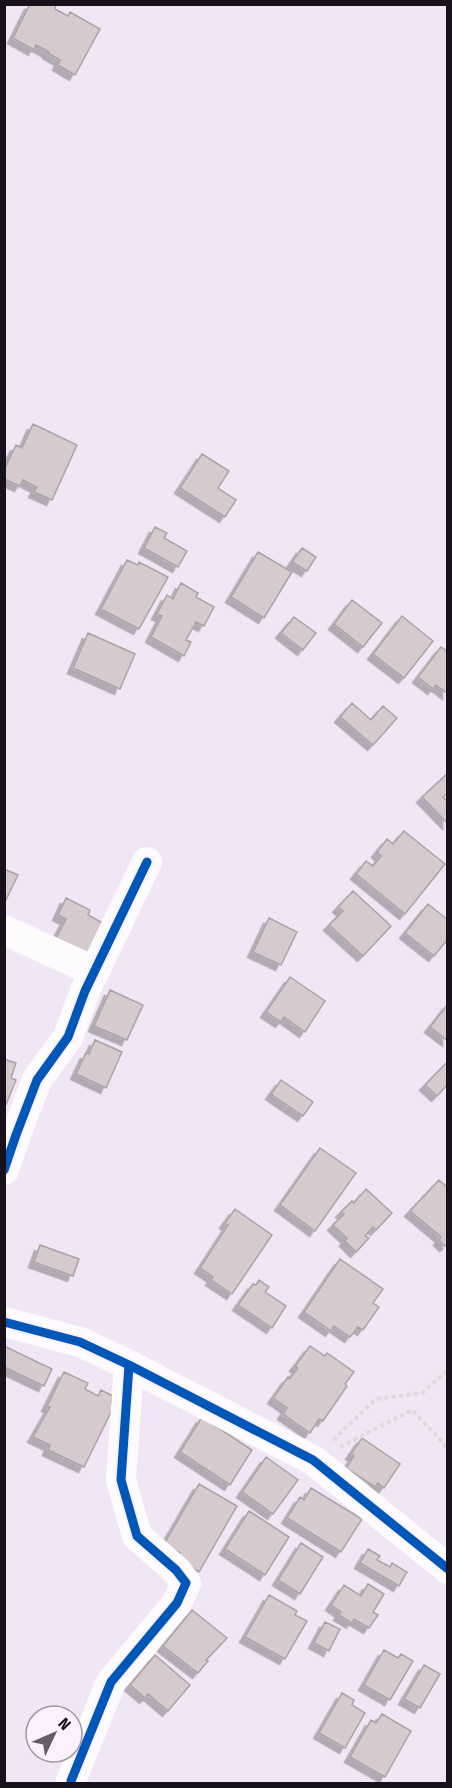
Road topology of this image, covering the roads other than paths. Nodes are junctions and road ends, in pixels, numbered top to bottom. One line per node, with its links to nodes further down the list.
1 (147, 862): 3 (street)
2 (4, 930): 3 (street)
3 (94, 971): 4 (street)
4 (4, 1170)
5 (4, 1322): 6 (street)
6 (129, 1365): 7 (street); 8 (street)
7 (447, 1569)
8 (72, 1783)

